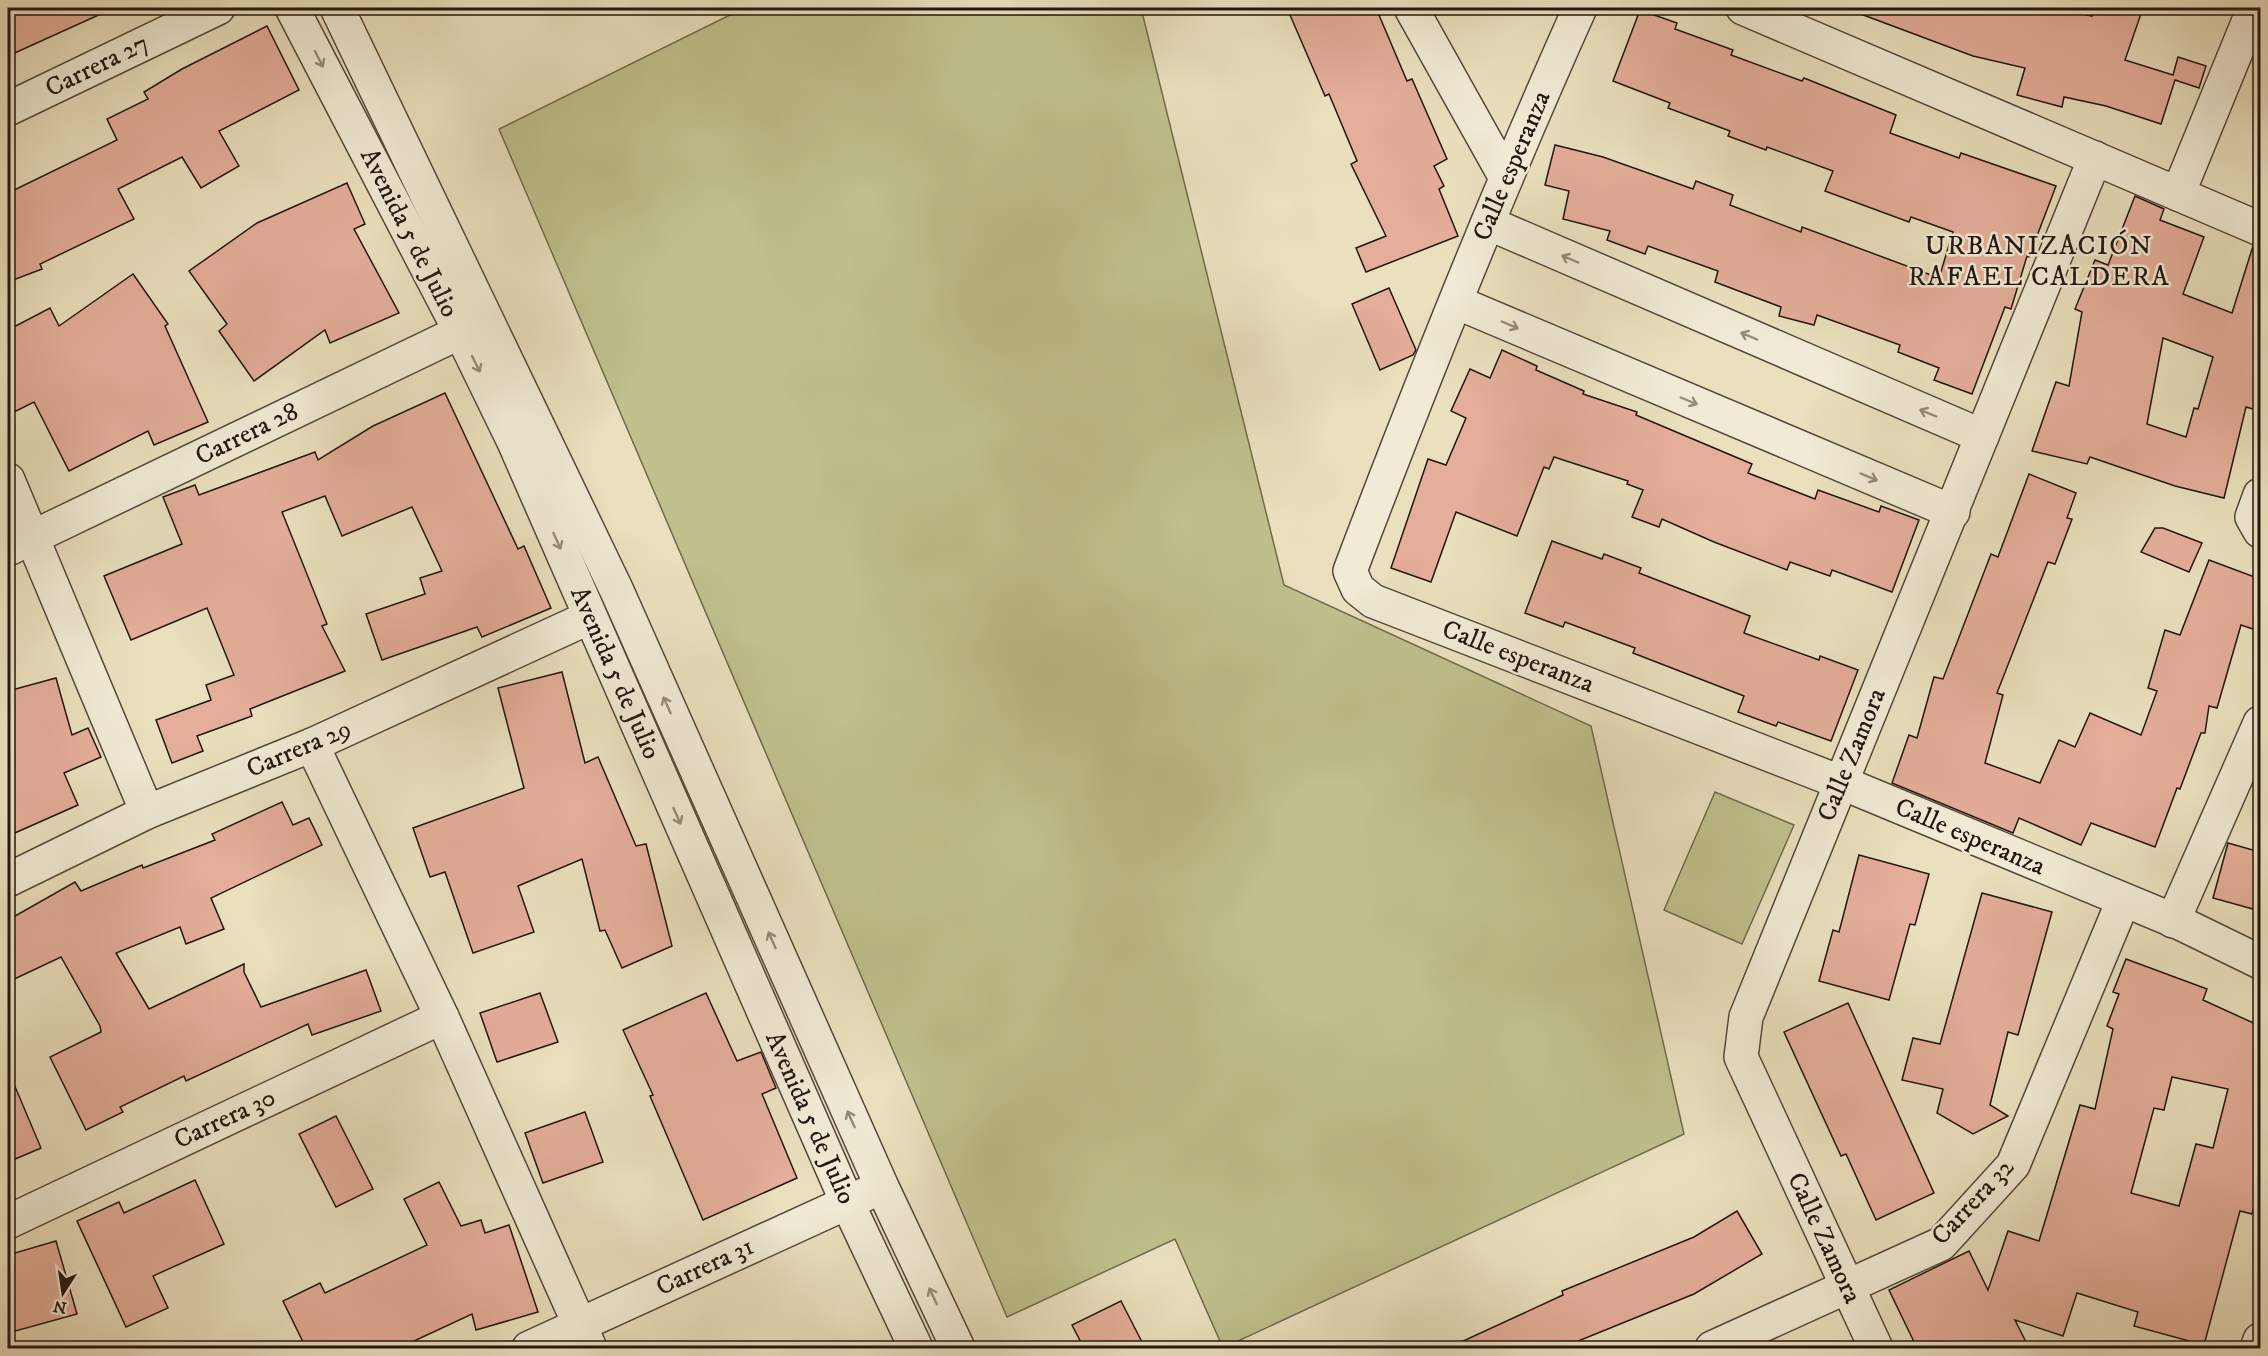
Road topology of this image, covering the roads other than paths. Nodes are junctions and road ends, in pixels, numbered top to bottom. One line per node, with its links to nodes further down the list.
1 (218, 8): 8 (street, Carrera 27)
2 (292, 8): 15 (street, Avenida 5 de Julio, one-way to 15)
3 (337, 8): 15 (street, Avenida 5 de Julio)
4 (1411, 8): 10 (street)
5 (1580, 8): 10 (street, Calle esperanza)
6 (1743, 8): 9 (street)
7 (2254, 8): 11 (street)
8 (8, 109)
9 (2094, 158): 11 (street); 16 (street, Calle Zamora)
10 (1506, 178): 12 (street, Calle esperanza)
11 (2178, 194): 13 (street)
12 (1488, 223): 14 (street, Calle esperanza); 16 (street, one-way to 12)
13 (2260, 229)
14 (1456, 302): 19 (street, one-way to 19); 27 (street, Calle esperanza)
15 (473, 326): 21 (street, Carrera 28); 22 (street, Avenida 5 de Julio, one-way to 22); 25 (street, Avenida 5 de Julio, one-way to 15)
16 (1982, 436): 19 (street, Calle Zamora)
17 (8, 480): 21 (street)
18 (2260, 495): 20 (street)
19 (1953, 512): 27 (street, Calle Zamora)
20 (2260, 531)
21 (20, 543): 28 (street)
22 (590, 617): 24 (street, Carrera 29); 26 (street, Avenida 5 de Julio)
23 (2260, 723): 31 (street)
24 (312, 746): 28 (street, Carrera 29); 33 (street)
25 (688, 753): 26 (street); 34 (street, Avenida 5 de Julio, one-way to 25)
26 (657, 769): 35 (street, Avenida 5 de Julio, one-way to 35)
27 (1840, 782): 30 (street, Calle esperanza); 37 (street, Calle Zamora)
28 (147, 812): 29 (street, Carrera 29)
29 (8, 880)
30 (2123, 901): 31 (street, Calle esperanza); 37 (street, Carrera 32)
31 (2173, 921): 32 (street, Calle esperanza)
32 (2260, 962)
33 (441, 1017): 36 (street, Carrera 30); 38 (street)
34 (882, 1187): 35 (street, Carrera 31); 42 (street, Avenida 5 de Julio, one-way to 34)
35 (847, 1202): 38 (street, Carrera 31); 41 (street, Avenida 5 de Julio)
36 (8, 1221)
37 (1847, 1288): 43 (street, Carrera 32); 44 (street, Calle Zamora)
38 (584, 1337): 40 (street, Carrera 31)
39 (2260, 1340): 45 (street)
40 (529, 1348)
41 (916, 1348)
42 (958, 1348)
43 (1712, 1348)
44 (1876, 1348)
45 (2257, 1348)

